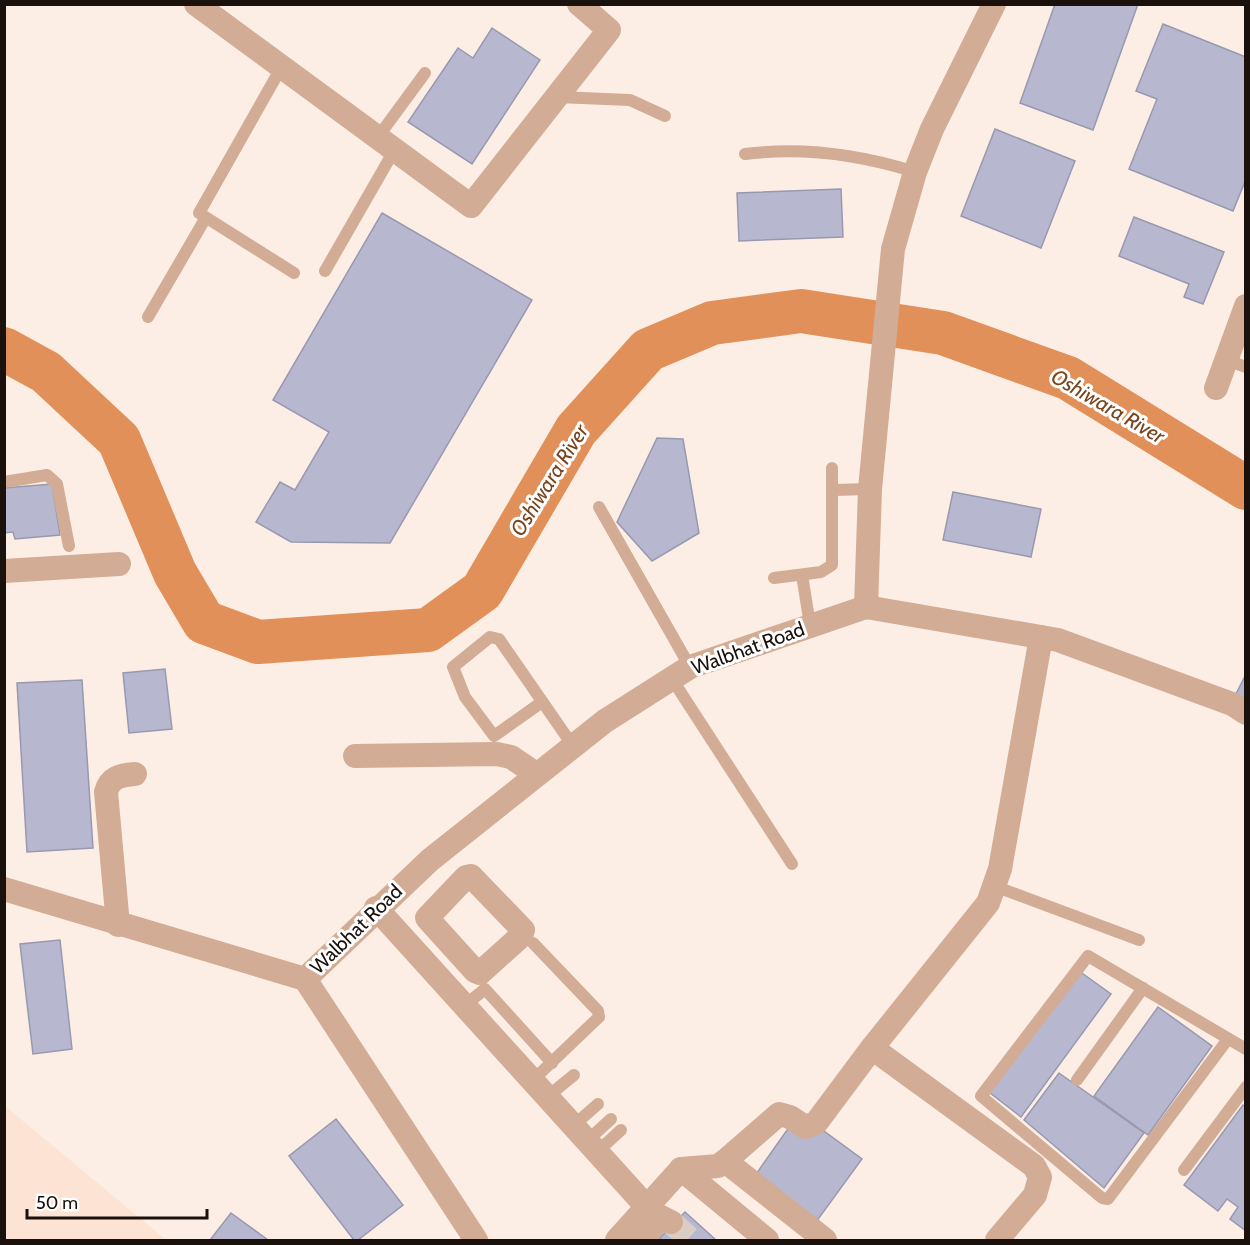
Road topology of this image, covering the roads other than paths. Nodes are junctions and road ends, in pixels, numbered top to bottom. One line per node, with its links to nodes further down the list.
1 (196, 4): 4 (street)
2 (579, 4): 6 (street)
3 (994, 4): 10 (street)
4 (281, 68): 8 (street); 11 (lane)
5 (425, 72): 8 (lane)
6 (557, 97): 7 (lane); 8 (street)
7 (665, 116)
8 (387, 143): 12 (lane)
9 (745, 154): 10 (lane)
10 (915, 172): 20 (street)
11 (205, 219): 13 (lane); 15 (lane)
12 (326, 271)
13 (294, 273)
14 (1245, 306): 16 (street)
15 (148, 317)
16 (1236, 363): 17 (street)
17 (1216, 388)
18 (832, 468): 21 (lane)
19 (4, 482): 23 (lane)
20 (870, 489): 21 (lane); 28 (street)
21 (833, 490): 26 (lane)
22 (599, 507): 31 (lane)
23 (69, 546)
24 (119, 564): 25 (street)
25 (4, 571)
26 (802, 575): 27 (lane); 29 (lane)
27 (774, 578)
28 (866, 607): 29 (street, Walbhat Road); 30 (street, Walbhat Road)
29 (810, 626): 31 (street, Walbhat Road)
30 (1041, 637): 33 (street, Walbhat Road); 40 (street)
31 (681, 673): 34 (street, Walbhat Road); 39 (lane)
32 (542, 702): 32 (lane); 34 (lane)
33 (1245, 713)
34 (573, 746): 37 (street, Walbhat Road)
35 (355, 756): 37 (street)
36 (135, 774): 44 (street)
37 (536, 774): 38 (street, Walbhat Road)
38 (430, 860): 41 (street); 43 (street, Walbhat Road)
39 (792, 864)
40 (994, 886): 45 (lane); 51 (street)
41 (455, 888)
42 (4, 889): 44 (street)
43 (376, 908): 47 (street, Walbhat Road); 49 (street)
44 (118, 925): 47 (street)
45 (1139, 940)
46 (533, 943): 53 (lane)
47 (305, 979): 68 (street)
48 (1143, 988): 50 (lane); 50 (lane); 55 (lane)
49 (464, 1006): 53 (lane); 57 (street)
50 (1228, 1039): 52 (lane)
51 (872, 1048): 62 (street); 71 (street)
52 (1245, 1049)
53 (552, 1063): 57 (lane)
54 (574, 1075): 57 (lane)
55 (1077, 1080)
56 (1245, 1087): 64 (lane)
57 (540, 1089): 61 (street)
58 (598, 1104): 61 (lane)
59 (611, 1119): 61 (lane)
60 (621, 1130): 61 (lane)
61 (586, 1140): 65 (street)
62 (725, 1161): 63 (street); 70 (street)
63 (681, 1169): 65 (street); 69 (street)
64 (1184, 1170)
65 (646, 1206): 67 (street)
66 (671, 1222): 67 (street)
67 (633, 1236)
68 (476, 1240)
69 (767, 1240)
70 (825, 1240)
71 (997, 1240)

